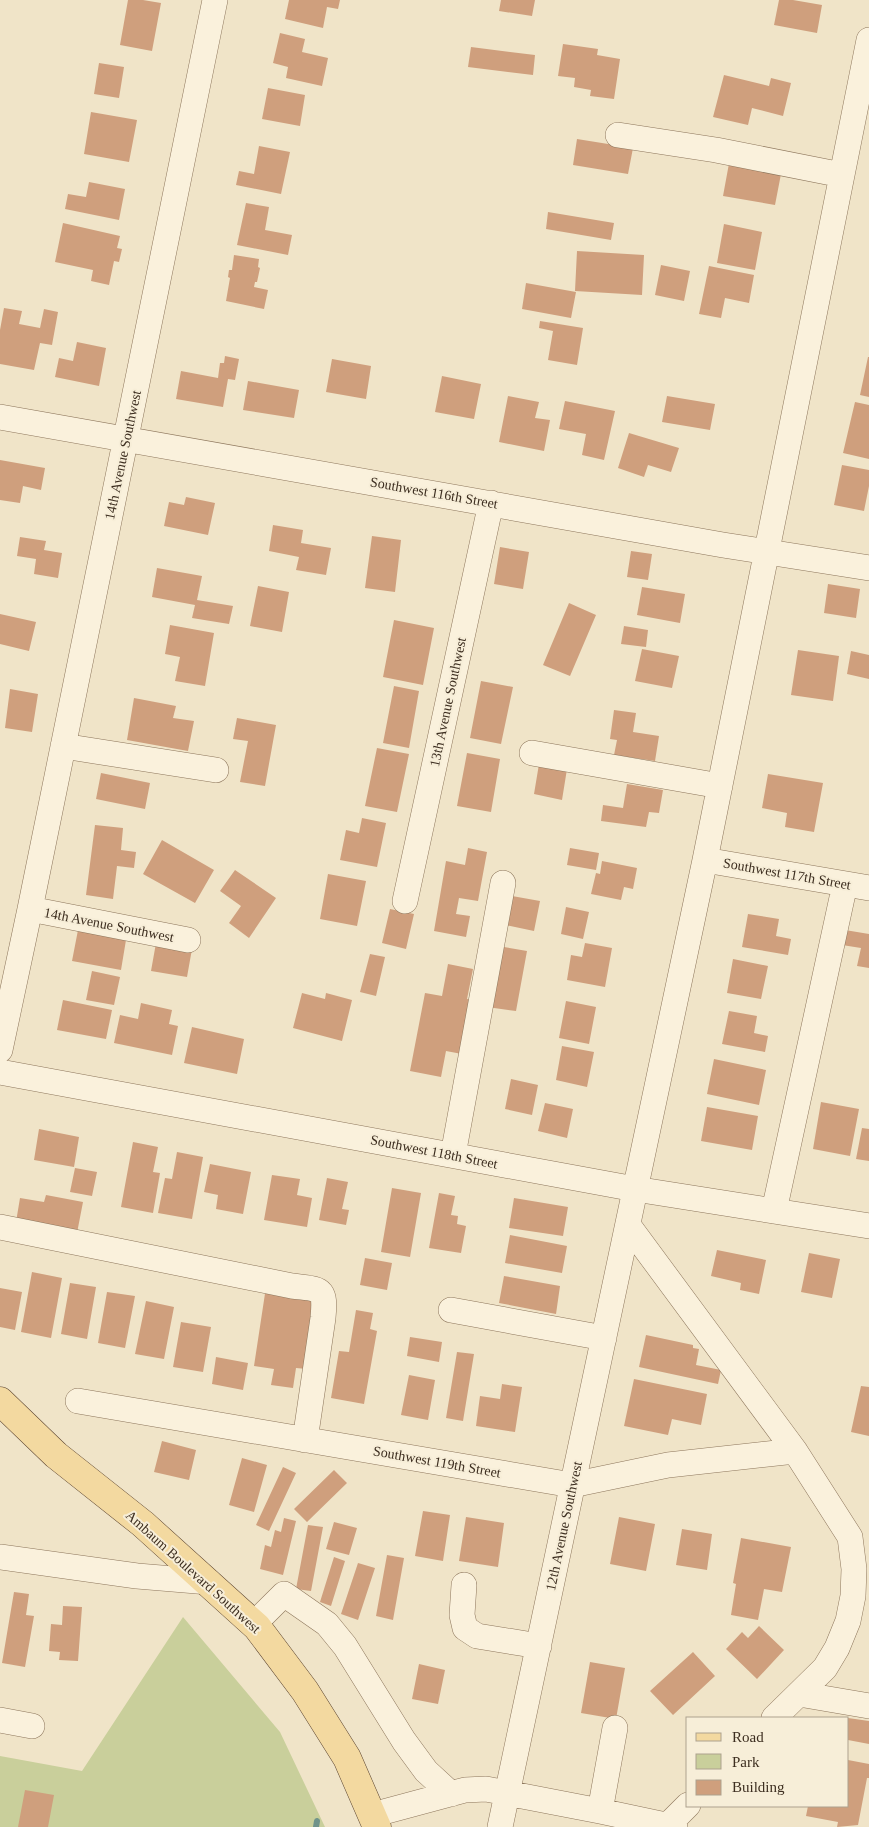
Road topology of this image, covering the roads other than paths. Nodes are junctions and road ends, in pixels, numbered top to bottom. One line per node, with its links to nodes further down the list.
1 (215, 0): 6 (street, 14th Avenue Southwest)
2 (869, 40): 4 (street, 12th Avenue Southwest)
3 (618, 135): 4 (street)
4 (842, 175): 8 (street, 12th Avenue Southwest)
5 (0, 417): 6 (street, Southwest 116th Street)
6 (125, 441): 7 (street, Southwest 116th Street); 10 (street, 14th Avenue Southwest)
7 (491, 503): 8 (street, Southwest 116th Street); 17 (street, 13th Avenue Southwest)
8 (766, 552): 9 (street, Southwest 116th Street); 13 (street, 12th Avenue Southwest)
9 (869, 568)
10 (63, 746): 12 (street); 18 (street, 14th Avenue Southwest)
11 (532, 753): 13 (street)
12 (216, 770)
13 (720, 786): 14 (street, 12th Avenue Southwest)
14 (705, 860): 16 (street, Southwest 117th Street); 23 (street, 12th Avenue Southwest)
15 (503, 883): 22 (street)
16 (857, 886): 24 (street)
17 (405, 901)
18 (30, 909): 19 (street, 14th Avenue Southwest); 20 (street, 14th Avenue Southwest)
19 (188, 940)
20 (0, 1050)
21 (0, 1072): 22 (street, Southwest 118th Street)
22 (453, 1155): 23 (street, Southwest 118th Street)
23 (634, 1189): 24 (street, Southwest 118th Street); 25 (street, 12th Avenue Southwest)
24 (774, 1211): 26 (street, Southwest 118th Street)
25 (628, 1225): 29 (street, 12th Avenue Southwest); 33 (street)
26 (869, 1226)
27 (0, 1227): 32 (street)
28 (451, 1310): 29 (street)
29 (604, 1338): 34 (street, 12th Avenue Southwest)
30 (0, 1401): 37 (main road, Ambaum Boulevard Southwest)
31 (78, 1401): 32 (street, Southwest 119th Street)
32 (305, 1440): 34 (street, Southwest 119th Street)
33 (795, 1451): 34 (street, Southwest 119th Street); 35 (street)
34 (572, 1485): 40 (street, 12th Avenue Southwest)
35 (860, 1538): 41 (street)
36 (0, 1557): 37 (street)
37 (209, 1582): 39 (main road, Ambaum Boulevard Southwest)
38 (464, 1585): 40 (street)
39 (254, 1624): 47 (street); 51 (main road, Ambaum Boulevard Southwest)
40 (539, 1646): 48 (street, 12th Avenue Southwest)
41 (799, 1694): 42 (street); 43 (street)
42 (869, 1706)
43 (775, 1717)
44 (0, 1720): 45 (street)
45 (32, 1726)
46 (615, 1728): 50 (street)
47 (451, 1794): 48 (street); 51 (street)
48 (509, 1794): 50 (street); 53 (street, 12th Avenue Southwest)
49 (686, 1806): 52 (street)
50 (600, 1811): 52 (street)
51 (374, 1821)
52 (669, 1826)
53 (500, 1827)

